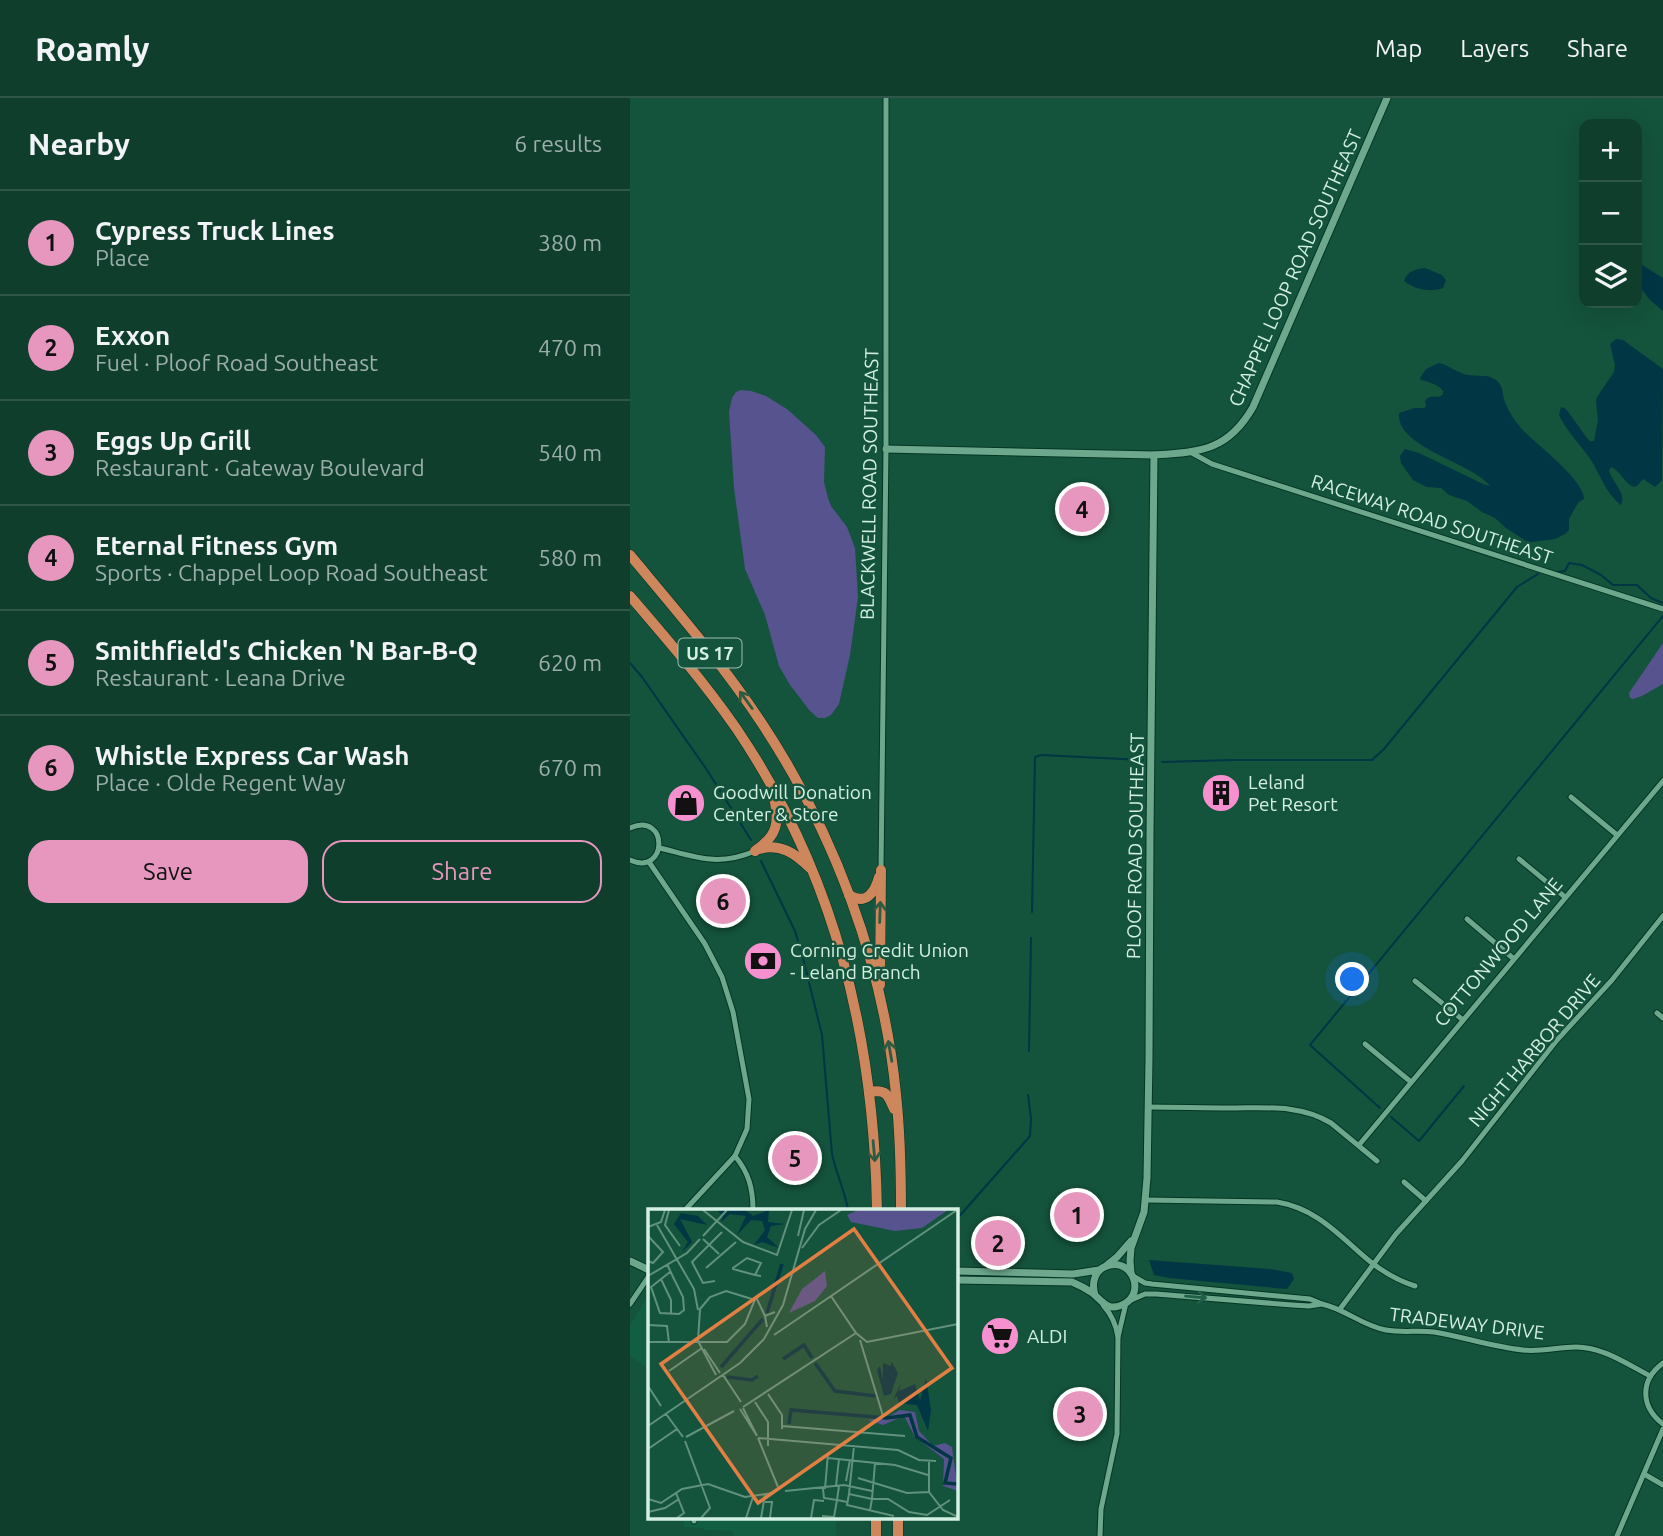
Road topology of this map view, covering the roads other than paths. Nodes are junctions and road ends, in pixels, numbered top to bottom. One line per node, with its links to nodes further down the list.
1 (886, 98): 3 (street, BLACKWELL ROAD SOUTHEAST)
2 (1387, 98): 4 (street, CHAPPEL LOOP ROAD SOUTHEAST)
3 (886, 449): 5 (street, CHAPPEL LOOP ROAD SOUTHEAST); 19 (street, BLACKWELL ROAD SOUTHEAST)
4 (1192, 453): 5 (street, CHAPPEL LOOP ROAD SOUTHEAST); 8 (street, RACEWAY ROAD SOUTHEAST)
5 (1154, 455): 34 (street, PLOOF ROAD SOUTHEAST)
6 (630, 555): 21 (highway, US 17, one-way to 6)
7 (630, 596): 10 (highway, US 17)
8 (1663, 609)
9 (1663, 781): 13 (street, COTTONWOOD LANE)
10 (771, 783): 15 (highway); 20 (highway, US 17)
11 (1571, 797): 13 (street)
12 (630, 828): 14 (street)
13 (1616, 835): 22 (street, COTTONWOOD LANE)
14 (660, 848): 15 (street); 18 (street)
15 (755, 850): 20 (highway)
16 (1519, 859): 22 (street)
17 (630, 860): 18 (street)
18 (649, 862): 37 (street)
19 (881, 870): 21 (highway); 27 (highway, one-way to 19)
20 (814, 873): 33 (highway, US 17)
21 (849, 894): 27 (highway, US 17)
22 (1565, 897): 25 (street, COTTONWOOD LANE)
23 (1663, 916): 41 (street, NIGHT HARBOR DRIVE)
24 (1467, 919): 25 (street)
25 (1514, 959): 30 (street, COTTONWOOD LANE)
26 (1415, 981): 30 (street)
27 (881, 1003): 35 (highway, US 17, one-way to 27)
28 (1657, 1013): 29 (street)
29 (1663, 1018)
30 (1463, 1020): 32 (street, COTTONWOOD LANE)
31 (1364, 1044): 32 (street)
32 (1411, 1082): 36 (street, COTTONWOOD LANE)
33 (869, 1092): 35 (highway); 44 (highway, US 17, one-way to 44)
34 (1148, 1107): 36 (street); 40 (street, PLOOF ROAD SOUTHEAST)
35 (898, 1119): 45 (highway, US 17)
36 (1359, 1145): 38 (street)
37 (735, 1156): 42 (street); 43 (street)
38 (1377, 1161)
39 (1405, 1182): 41 (street)
40 (1146, 1200): 46 (street, PLOOF ROAD SOUTHEAST); 48 (street)
41 (1426, 1201): 48 (street, NIGHT HARBOR DRIVE)
42 (686, 1209)
43 (754, 1209)
44 (879, 1209)
45 (901, 1209)
46 (1135, 1235): 49 (street, PLOOF ROAD SOUTHEAST); 52 (street, PLOOF ROAD SOUTHEAST)
47 (630, 1261): 50 (street)
48 (1373, 1264): 55 (street); 60 (street, NIGHT HARBOR DRIVE)
49 (1103, 1268): 51 (street); 52 (street); 56 (street)
50 (648, 1270)
51 (957, 1272)
52 (1132, 1275): 57 (street); 59 (street, TRADEWAY DRIVE)
53 (648, 1277): 58 (street)
54 (957, 1280): 56 (street)
55 (1415, 1286)
56 (1097, 1298): 57 (street); 61 (street)
57 (1128, 1302): 59 (street, TRADEWAY DRIVE, one-way to 59); 61 (street)
58 (630, 1304)
59 (1322, 1304): 60 (street, TRADEWAY DRIVE)
60 (1340, 1309): 63 (street, TRADEWAY DRIVE)
61 (1118, 1337): 72 (street)
62 (1663, 1363): 63 (street)
63 (1650, 1376): 64 (street)
64 (1663, 1424)
65 (1663, 1429): 66 (street)
66 (1644, 1474): 67 (street); 73 (street)
67 (1663, 1485)
68 (876, 1518): 70 (highway)
69 (898, 1518): 71 (highway)
70 (876, 1536)
71 (898, 1536)
72 (1100, 1536)
73 (1617, 1536)

